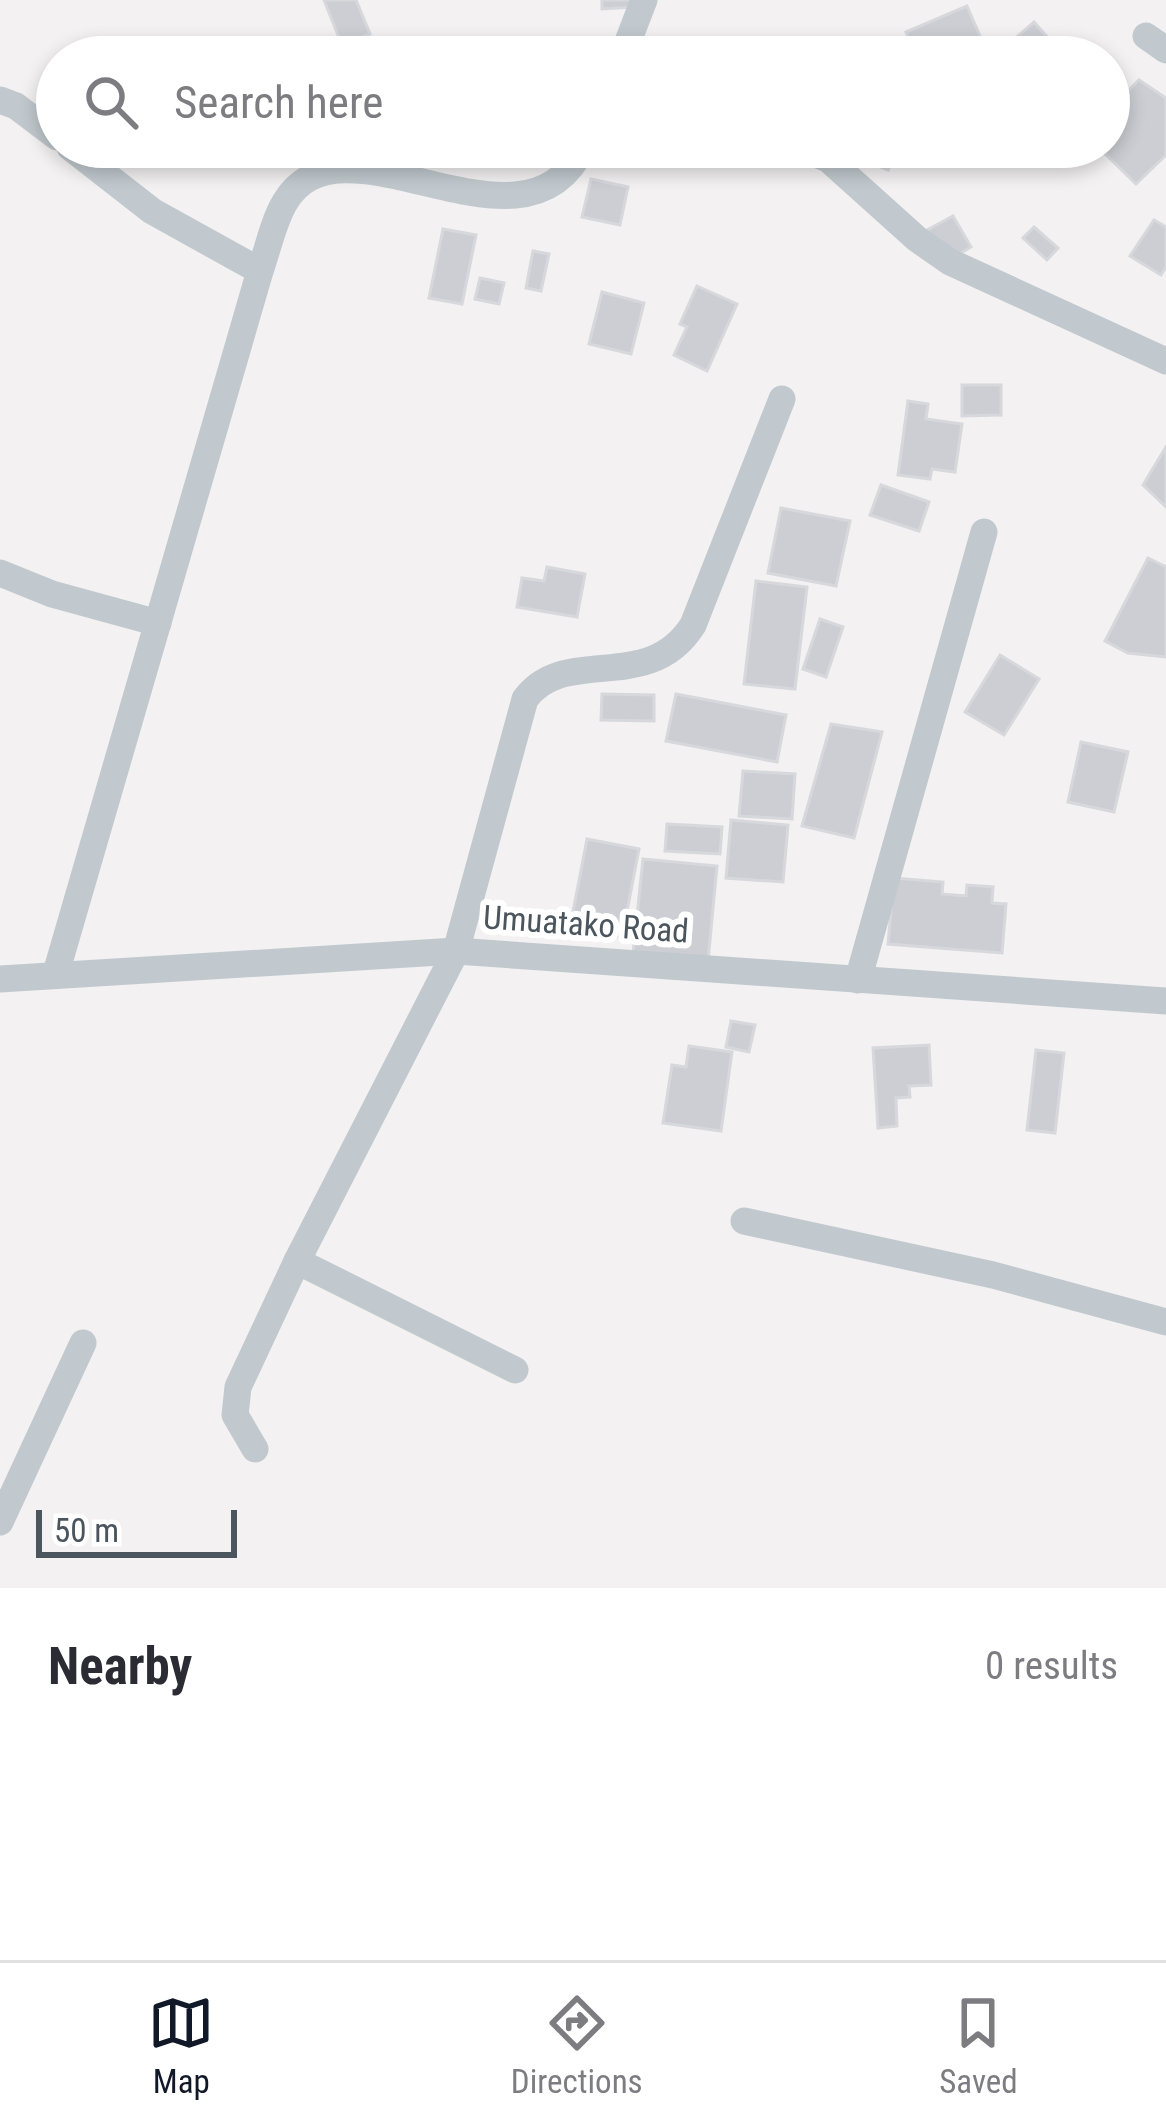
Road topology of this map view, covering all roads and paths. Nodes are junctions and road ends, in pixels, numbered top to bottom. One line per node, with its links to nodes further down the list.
1 (644, 0): 2 (street)
2 (630, 36)
3 (0, 100): 4 (street)
4 (36, 121)
5 (97, 168): 8 (street)
6 (572, 168): 8 (street)
7 (839, 168): 9 (street)
8 (260, 271): 13 (street)
9 (1166, 361)
10 (782, 399): 14 (street)
11 (984, 532): 17 (street)
12 (0, 573): 13 (street)
13 (158, 623): 15 (street)
14 (456, 951): 15 (street, Umuatako Road); 17 (street, Umuatako Road); 20 (street)
15 (56, 973): 16 (street, Umuatako Road)
16 (0, 979)
17 (858, 980): 18 (street, Umuatako Road)
18 (1166, 1000)
19 (744, 1221): 21 (street)
20 (297, 1261): 23 (street); 24 (street)
21 (1166, 1322)
22 (83, 1343): 25 (street)
23 (515, 1370)
24 (255, 1449)
25 (0, 1522)

